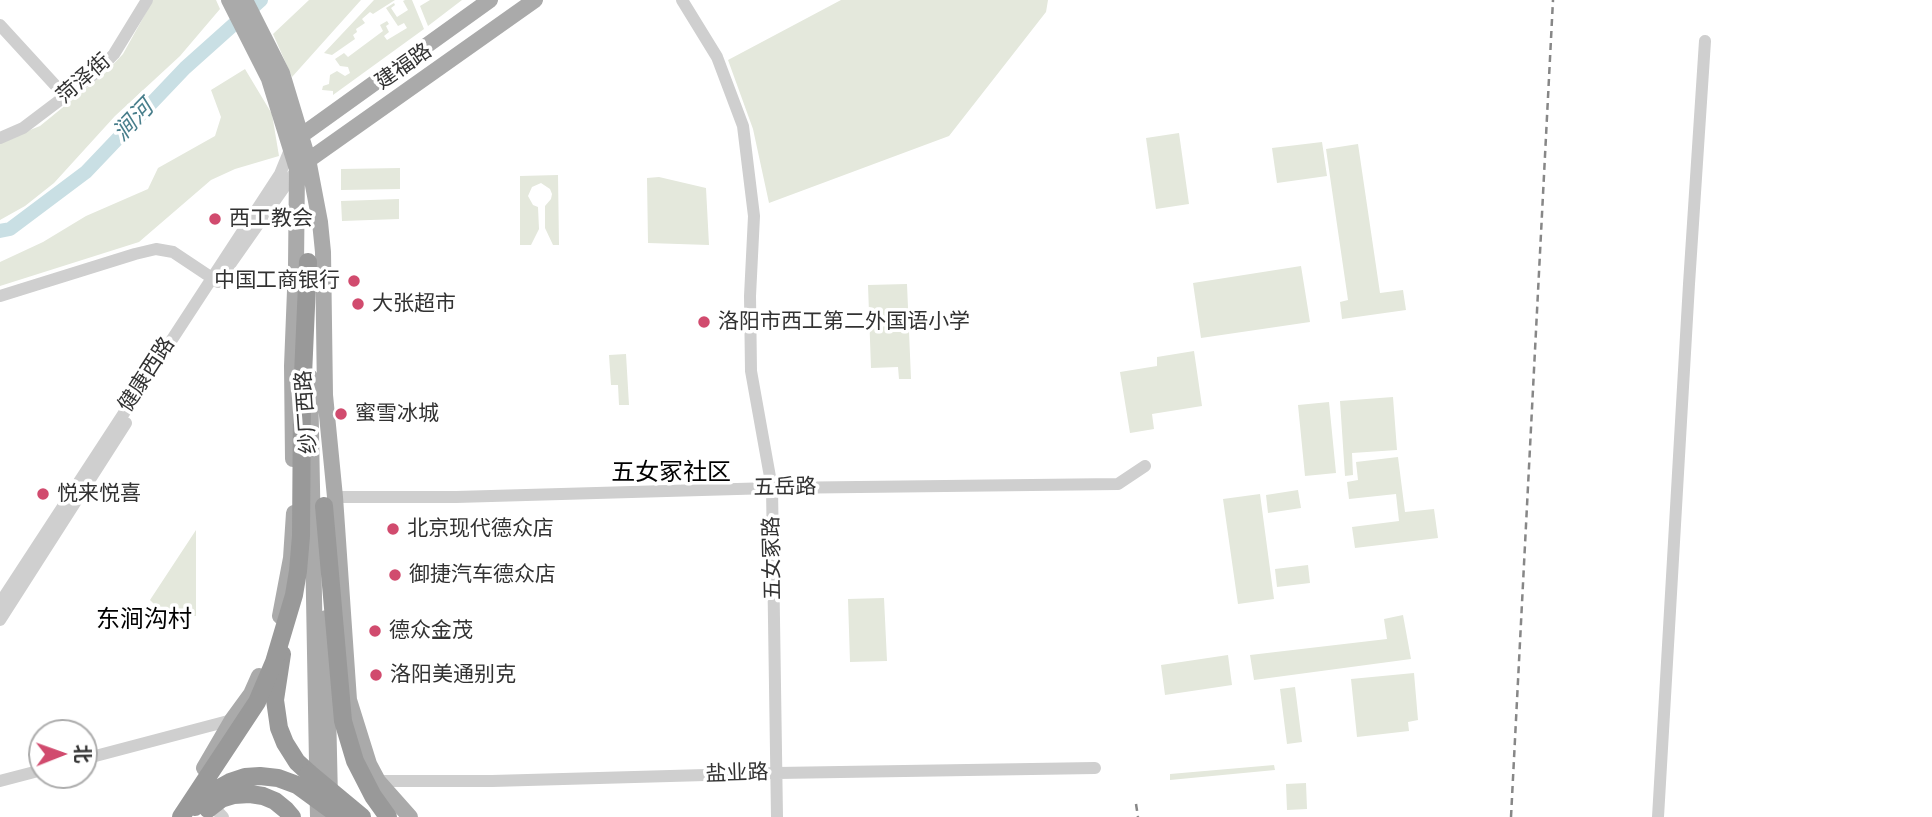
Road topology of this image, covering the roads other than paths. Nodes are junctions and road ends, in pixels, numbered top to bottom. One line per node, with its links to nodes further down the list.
1 (147, 0): 10 (street, 菏泽街)
2 (229, 0): 9 (main road, 纱厂西路)
3 (245, 0): 9 (main road, 纱厂西路)
4 (490, 0): 12 (main road, 建福路)
5 (535, 0): 13 (main road, 建福路)
6 (682, 0): 18 (street, 五女冢路)
7 (0, 25): 10 (street)
8 (1705, 41): 43 (street)
9 (275, 76): 12 (main road, 纱厂西路)
10 (66, 97): 11 (street, 菏泽街)
11 (0, 138)
12 (297, 141): 13 (main road, 纱厂西路); 15 (street, 健康西路)
13 (303, 164): 14 (main road); 15 (street, 健康西路); 19 (main road, 纱厂西路); 23 (main road, 纱厂西路)
14 (308, 262): 20 (highway, bridge); 36 (main road, bridge)
15 (215, 280): 16 (street); 21 (street, 健康西路); 22 (street, 健康西路)
16 (0, 296)
17 (1145, 466): 18 (street, 五岳路)
18 (772, 488): 19 (street, 五岳路); 26 (street, 五女冢路)
19 (330, 501): 28 (main road); 37 (main road, bridge); 40 (highway)
20 (294, 595): 32 (highway, bridge); 39 (highway, bridge)
21 (0, 603)
22 (0, 620)
23 (232, 720): 24 (street); 30 (main road, 纱厂西路)
24 (98, 755)
25 (1095, 768): 26 (street, 盐业路)
26 (777, 773): 28 (street, 盐业路); 42 (street, 五女冢路)
27 (28, 774): 29 (street)
28 (378, 780): 41 (main road)
29 (0, 781)
30 (193, 786): 31 (main road, 纱厂西路); 34 (street)
31 (172, 817)
32 (183, 817): 38 (highway, bridge)
33 (201, 817): 35 (highway, bridge)
34 (223, 817)
35 (292, 817)
36 (318, 817)
37 (330, 817)
38 (341, 817)
39 (362, 817)
40 (388, 817)
41 (411, 817)
42 (778, 817)
43 (1658, 817)

